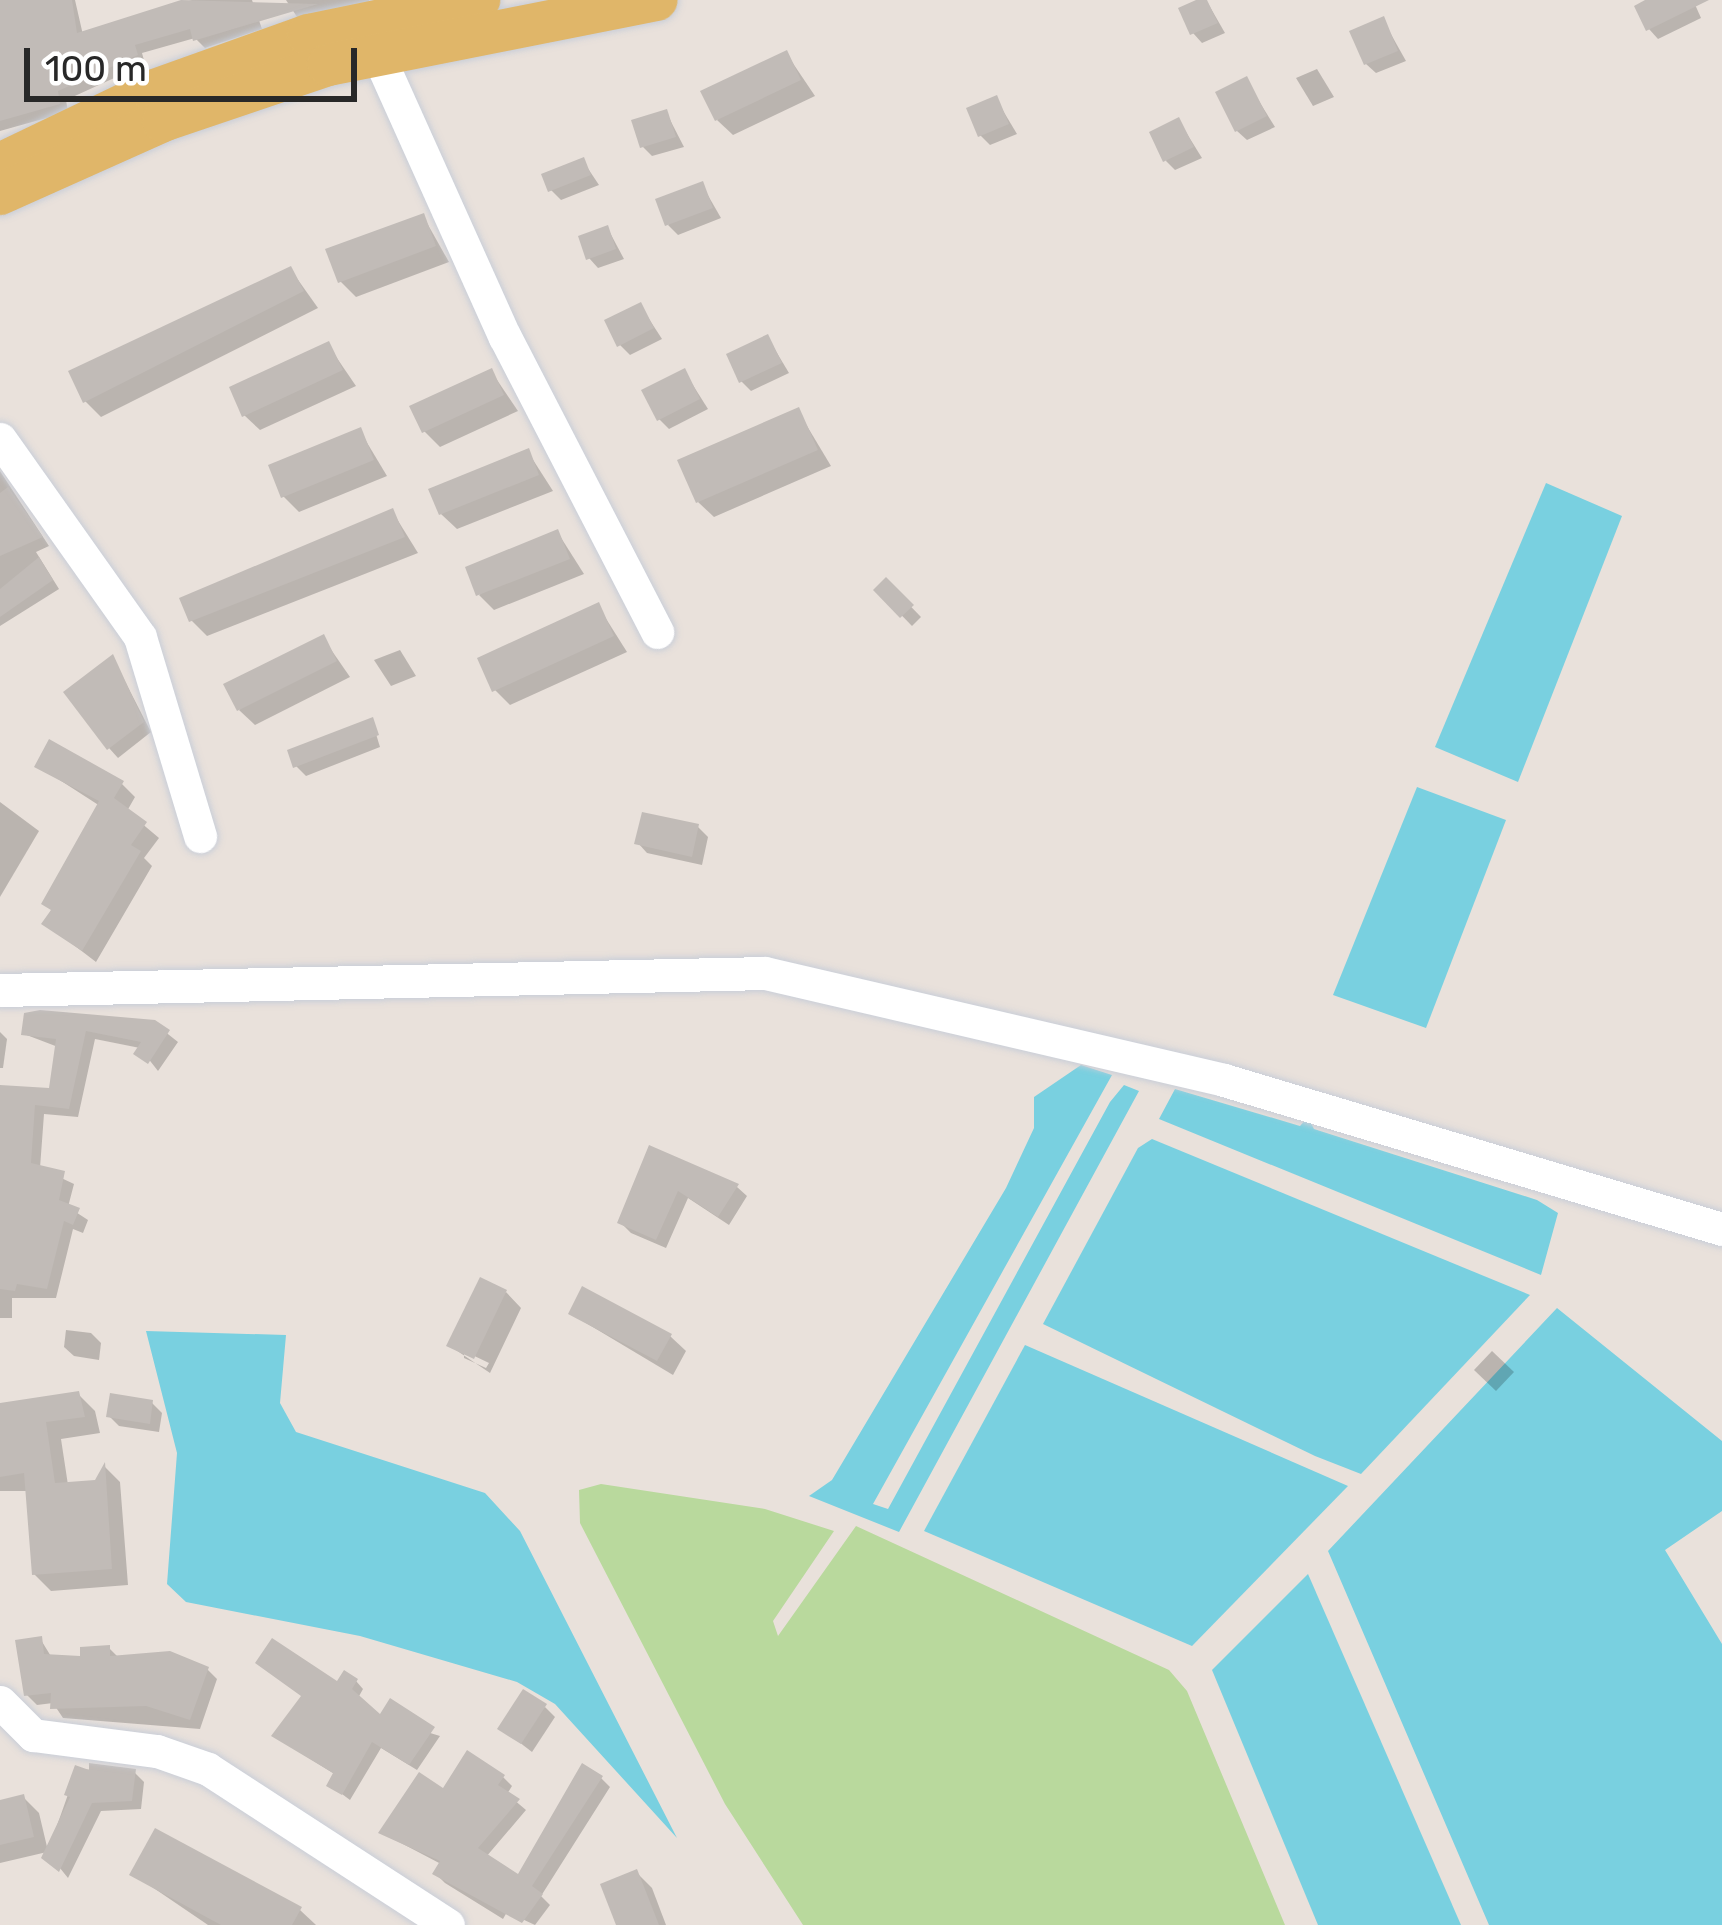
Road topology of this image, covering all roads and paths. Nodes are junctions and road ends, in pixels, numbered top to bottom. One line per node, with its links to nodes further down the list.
1 (479, 0): 4 (main road)
2 (657, 0): 3 (main road)
3 (378, 55): 5 (main road); 7 (street)
4 (0, 164)
5 (0, 194)
6 (0, 439): 8 (street)
7 (657, 632)
8 (200, 836)
9 (0, 990): 10 (street)
10 (1722, 1229)
11 (0, 1702): 12 (street)
12 (448, 1925)

